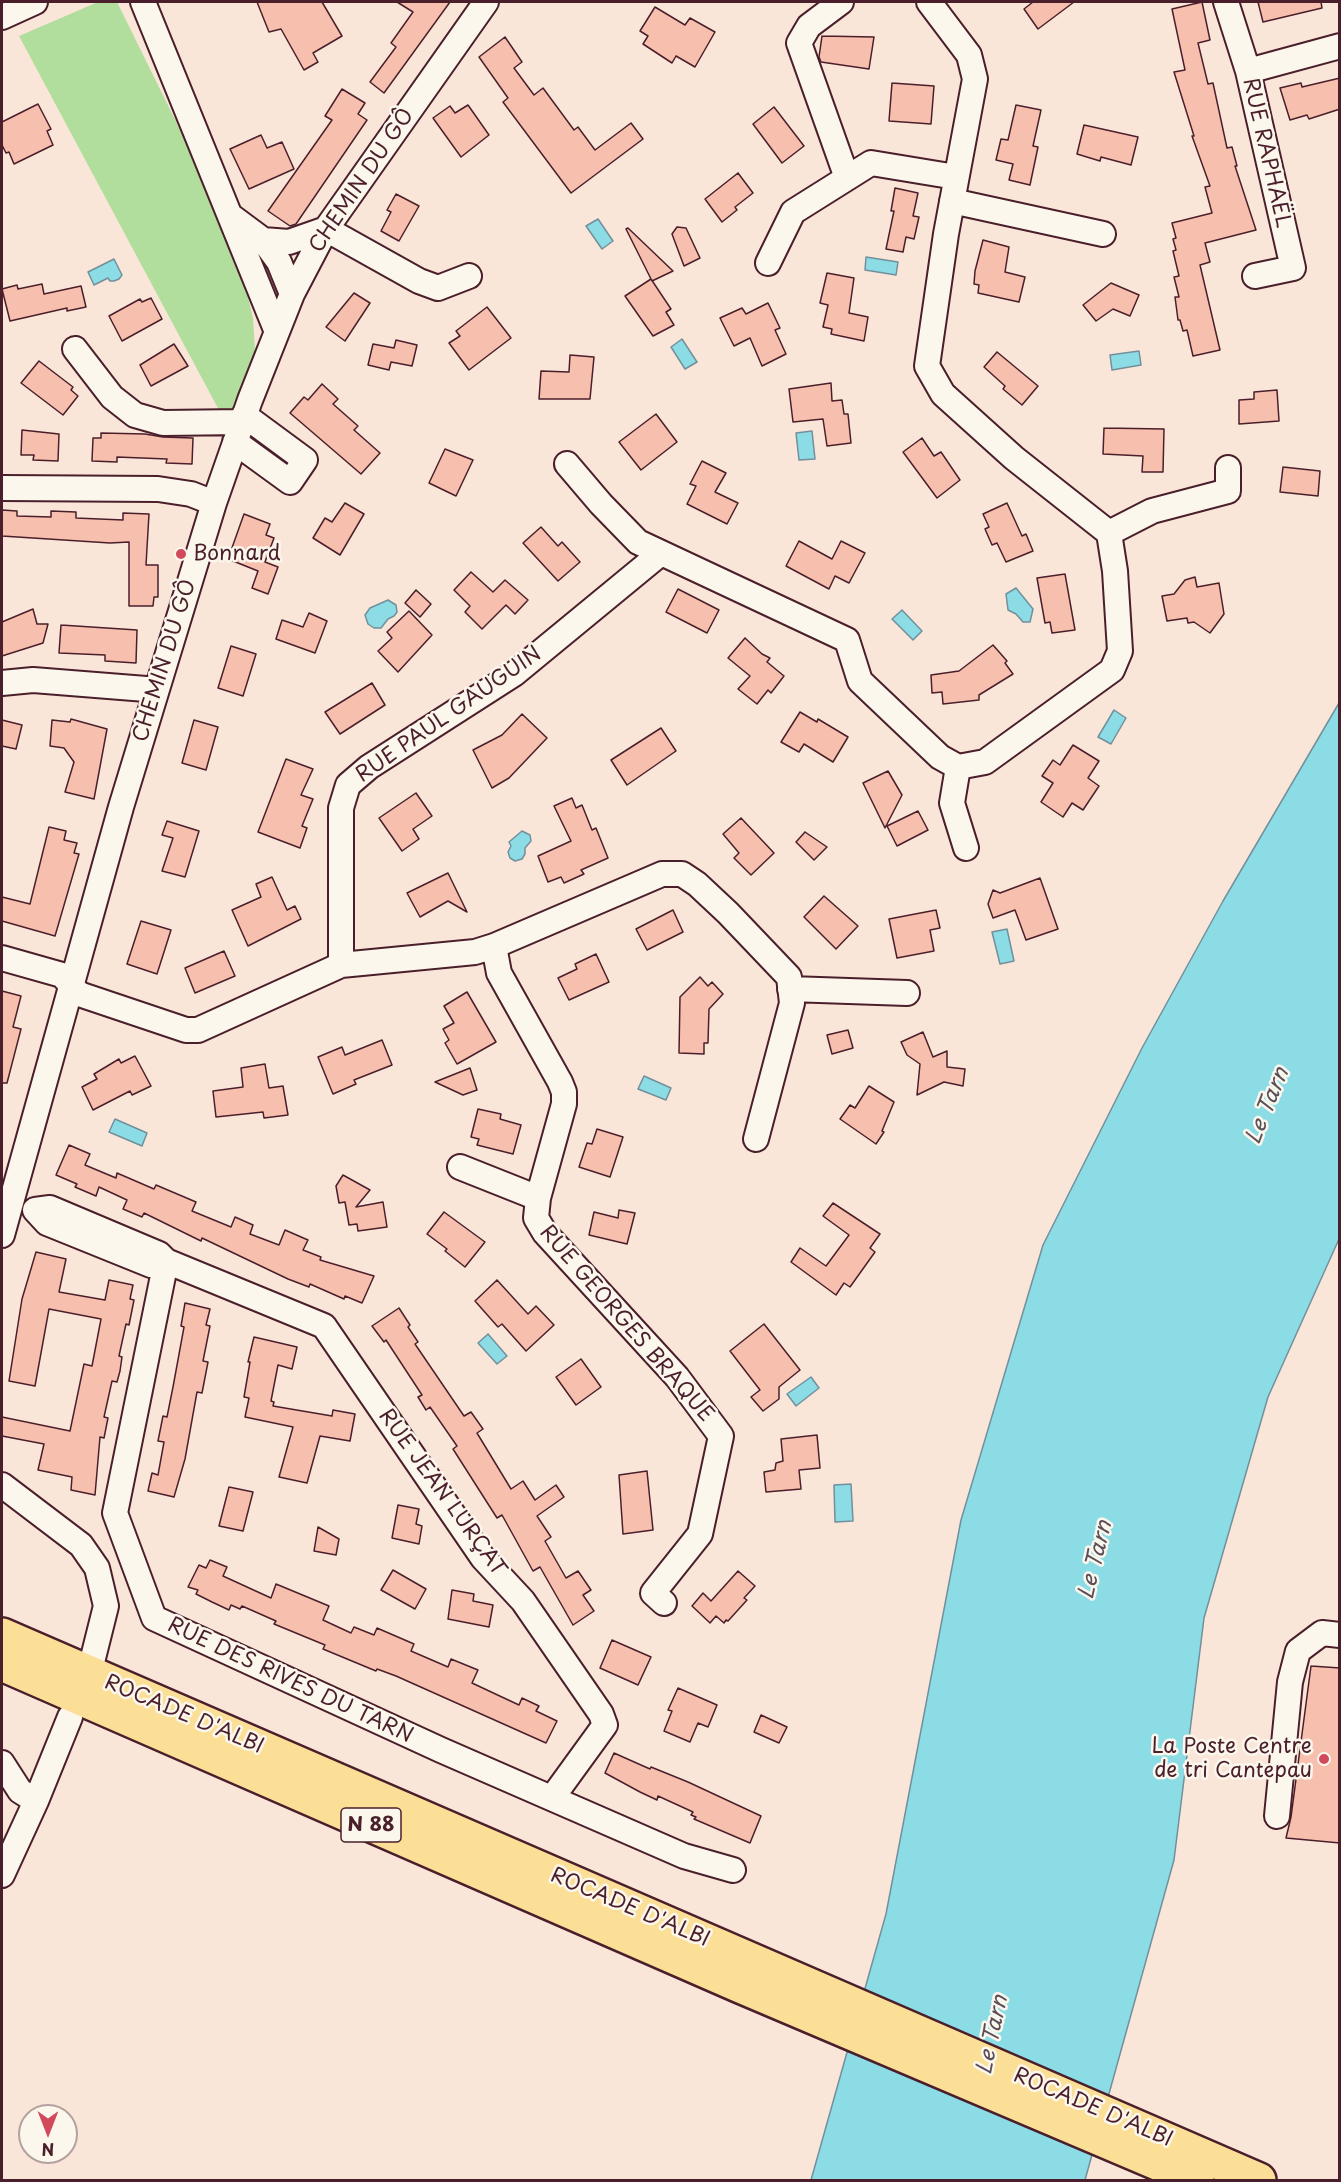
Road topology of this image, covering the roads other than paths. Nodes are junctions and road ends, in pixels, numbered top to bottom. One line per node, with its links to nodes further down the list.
1 (35, 2): 7 (street)
2 (144, 2): 13 (street)
3 (486, 2): 14 (street, CHEMIN DU GÔ)
4 (841, 2): 11 (street)
5 (929, 2): 10 (street)
6 (1226, 2): 9 (street, RUE RAPHAËL)
7 (2, 17)
8 (1340, 46): 9 (street)
9 (1248, 71): 19 (street, RUE RAPHAËL)
10 (956, 177): 11 (street); 12 (street)
11 (847, 178): 17 (street)
12 (952, 201): 15 (street); 28 (street)
13 (232, 217): 16 (street); 21 (street)
14 (326, 229): 16 (street); 18 (street); 20 (street, CHEMIN DU GÔ)
15 (1103, 234)
16 (263, 240): 20 (street)
17 (768, 263)
18 (469, 276)
19 (1255, 276)
20 (292, 294): 21 (street, CHEMIN DU GÔ)
21 (277, 332): 23 (street, CHEMIN DU GÔ)
22 (75, 350): 23 (street)
23 (240, 426): 27 (street, CHEMIN DU GÔ)
24 (567, 464): 29 (street)
25 (1228, 468): 28 (street)
26 (2, 488): 27 (street)
27 (214, 503): 31 (street, CHEMIN DU GÔ)
28 (1109, 533): 32 (street)
29 (661, 553): 32 (street); 36 (street, RUE PAUL GAUGUIN)
30 (2, 683): 31 (street)
31 (156, 691): 37 (street, CHEMIN DU GÔ)
32 (958, 767): 33 (street)
33 (966, 848)
34 (494, 946): 36 (street); 38 (street); 43 (street, RUE GEORGES BRAQUE)
35 (2, 958): 37 (street)
36 (341, 965): 37 (street)
37 (71, 985): 42 (street, CHEMIN DU GÔ)
38 (790, 989): 39 (street); 40 (street)
39 (906, 993)
40 (756, 1139)
41 (460, 1167): 43 (street, RUE GEORGES BRAQUE)
42 (6, 1196): 44 (street, CHEMIN DU GÔ); 45 (street, RUE JEAN LURÇAT)
43 (538, 1198): 47 (street, RUE GEORGES BRAQUE)
44 (2, 1235)
45 (166, 1261): 54 (street, RUE JEAN LURÇAT); 54 (street, RUE DES RIVES DU TARN)
46 (2, 1485): 50 (street)
47 (664, 1603)
48 (2, 1635): 59 (highway, ROCADE D'ALBI / N 88)
49 (1340, 1635): 56 (street)
50 (93, 1658)
51 (2, 1664): 59 (highway, ROCADE D'ALBI / N 88)
52 (70, 1717): 55 (street)
53 (2, 1763): 55 (street)
54 (552, 1798): 57 (street, RUE DES RIVES DU TARN)
55 (36, 1801): 58 (street)
56 (1277, 1816)
57 (734, 1870)
58 (2, 1875)
59 (746, 1973): 60 (highway, ROCADE D'ALBI / N 88); 61 (highway, ROCADE D'ALBI / N 88)
60 (1197, 2181)
61 (1259, 2181)

